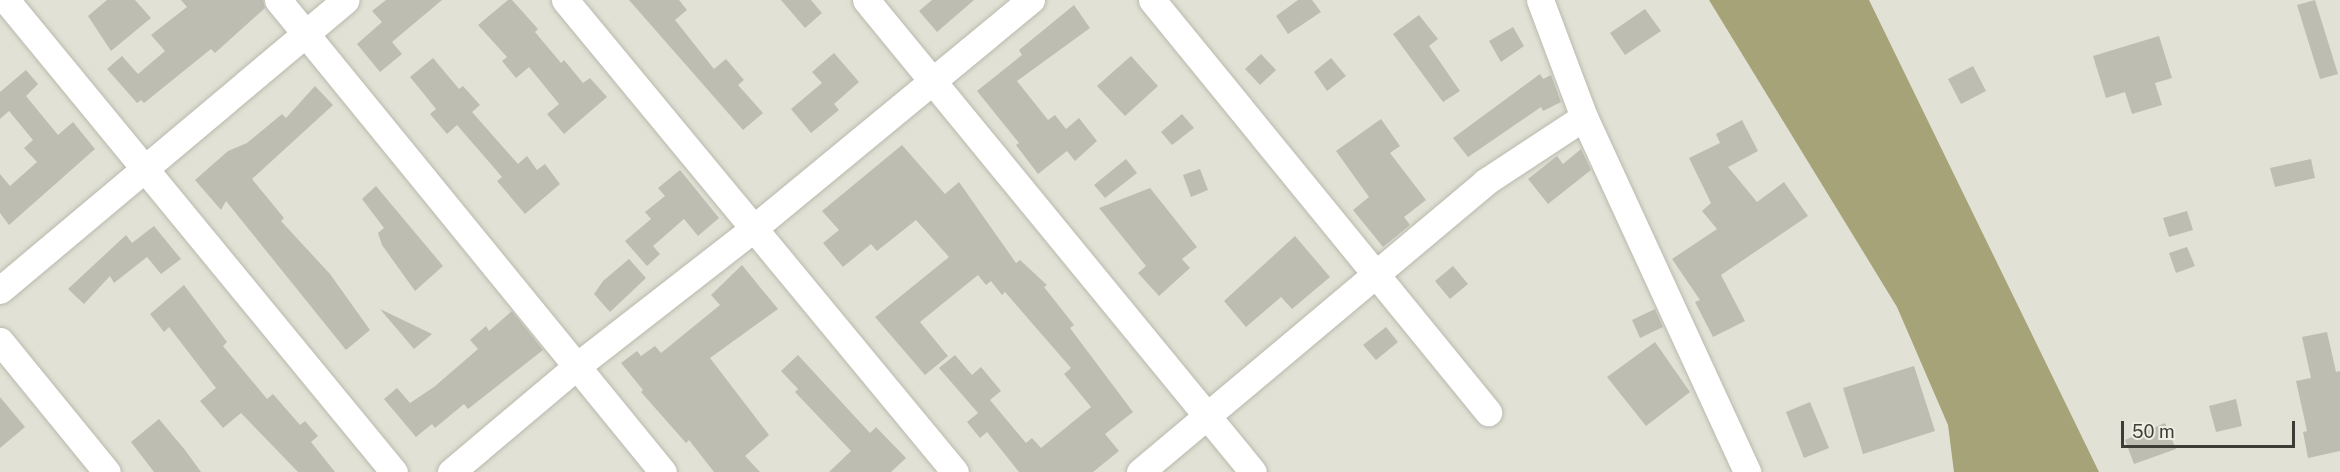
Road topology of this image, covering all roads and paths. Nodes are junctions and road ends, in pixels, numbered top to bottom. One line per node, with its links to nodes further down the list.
1 (6, 0): 12 (street)
2 (278, 0): 9 (street)
3 (346, 0): 9 (street)
4 (565, 0): 13 (street)
5 (866, 0): 10 (street)
6 (1031, 0): 10 (street)
7 (1152, 0): 14 (street)
8 (1540, 0): 11 (street)
9 (306, 34): 12 (street); 17 (street)
10 (932, 81): 13 (street); 19 (street)
11 (1584, 117): 14 (street); 27 (street)
12 (145, 168): 15 (street); 21 (street)
13 (754, 228): 17 (street); 24 (street)
14 (1376, 274): 18 (street); 19 (street)
15 (0, 290)
16 (0, 341): 20 (street)
17 (577, 366): 22 (street); 23 (street)
18 (1488, 412)
19 (1207, 416): 25 (street); 26 (street)
20 (107, 472)
21 (394, 472)
22 (451, 472)
23 (663, 472)
24 (955, 472)
25 (1140, 472)
26 (1253, 472)
27 (1748, 472)

